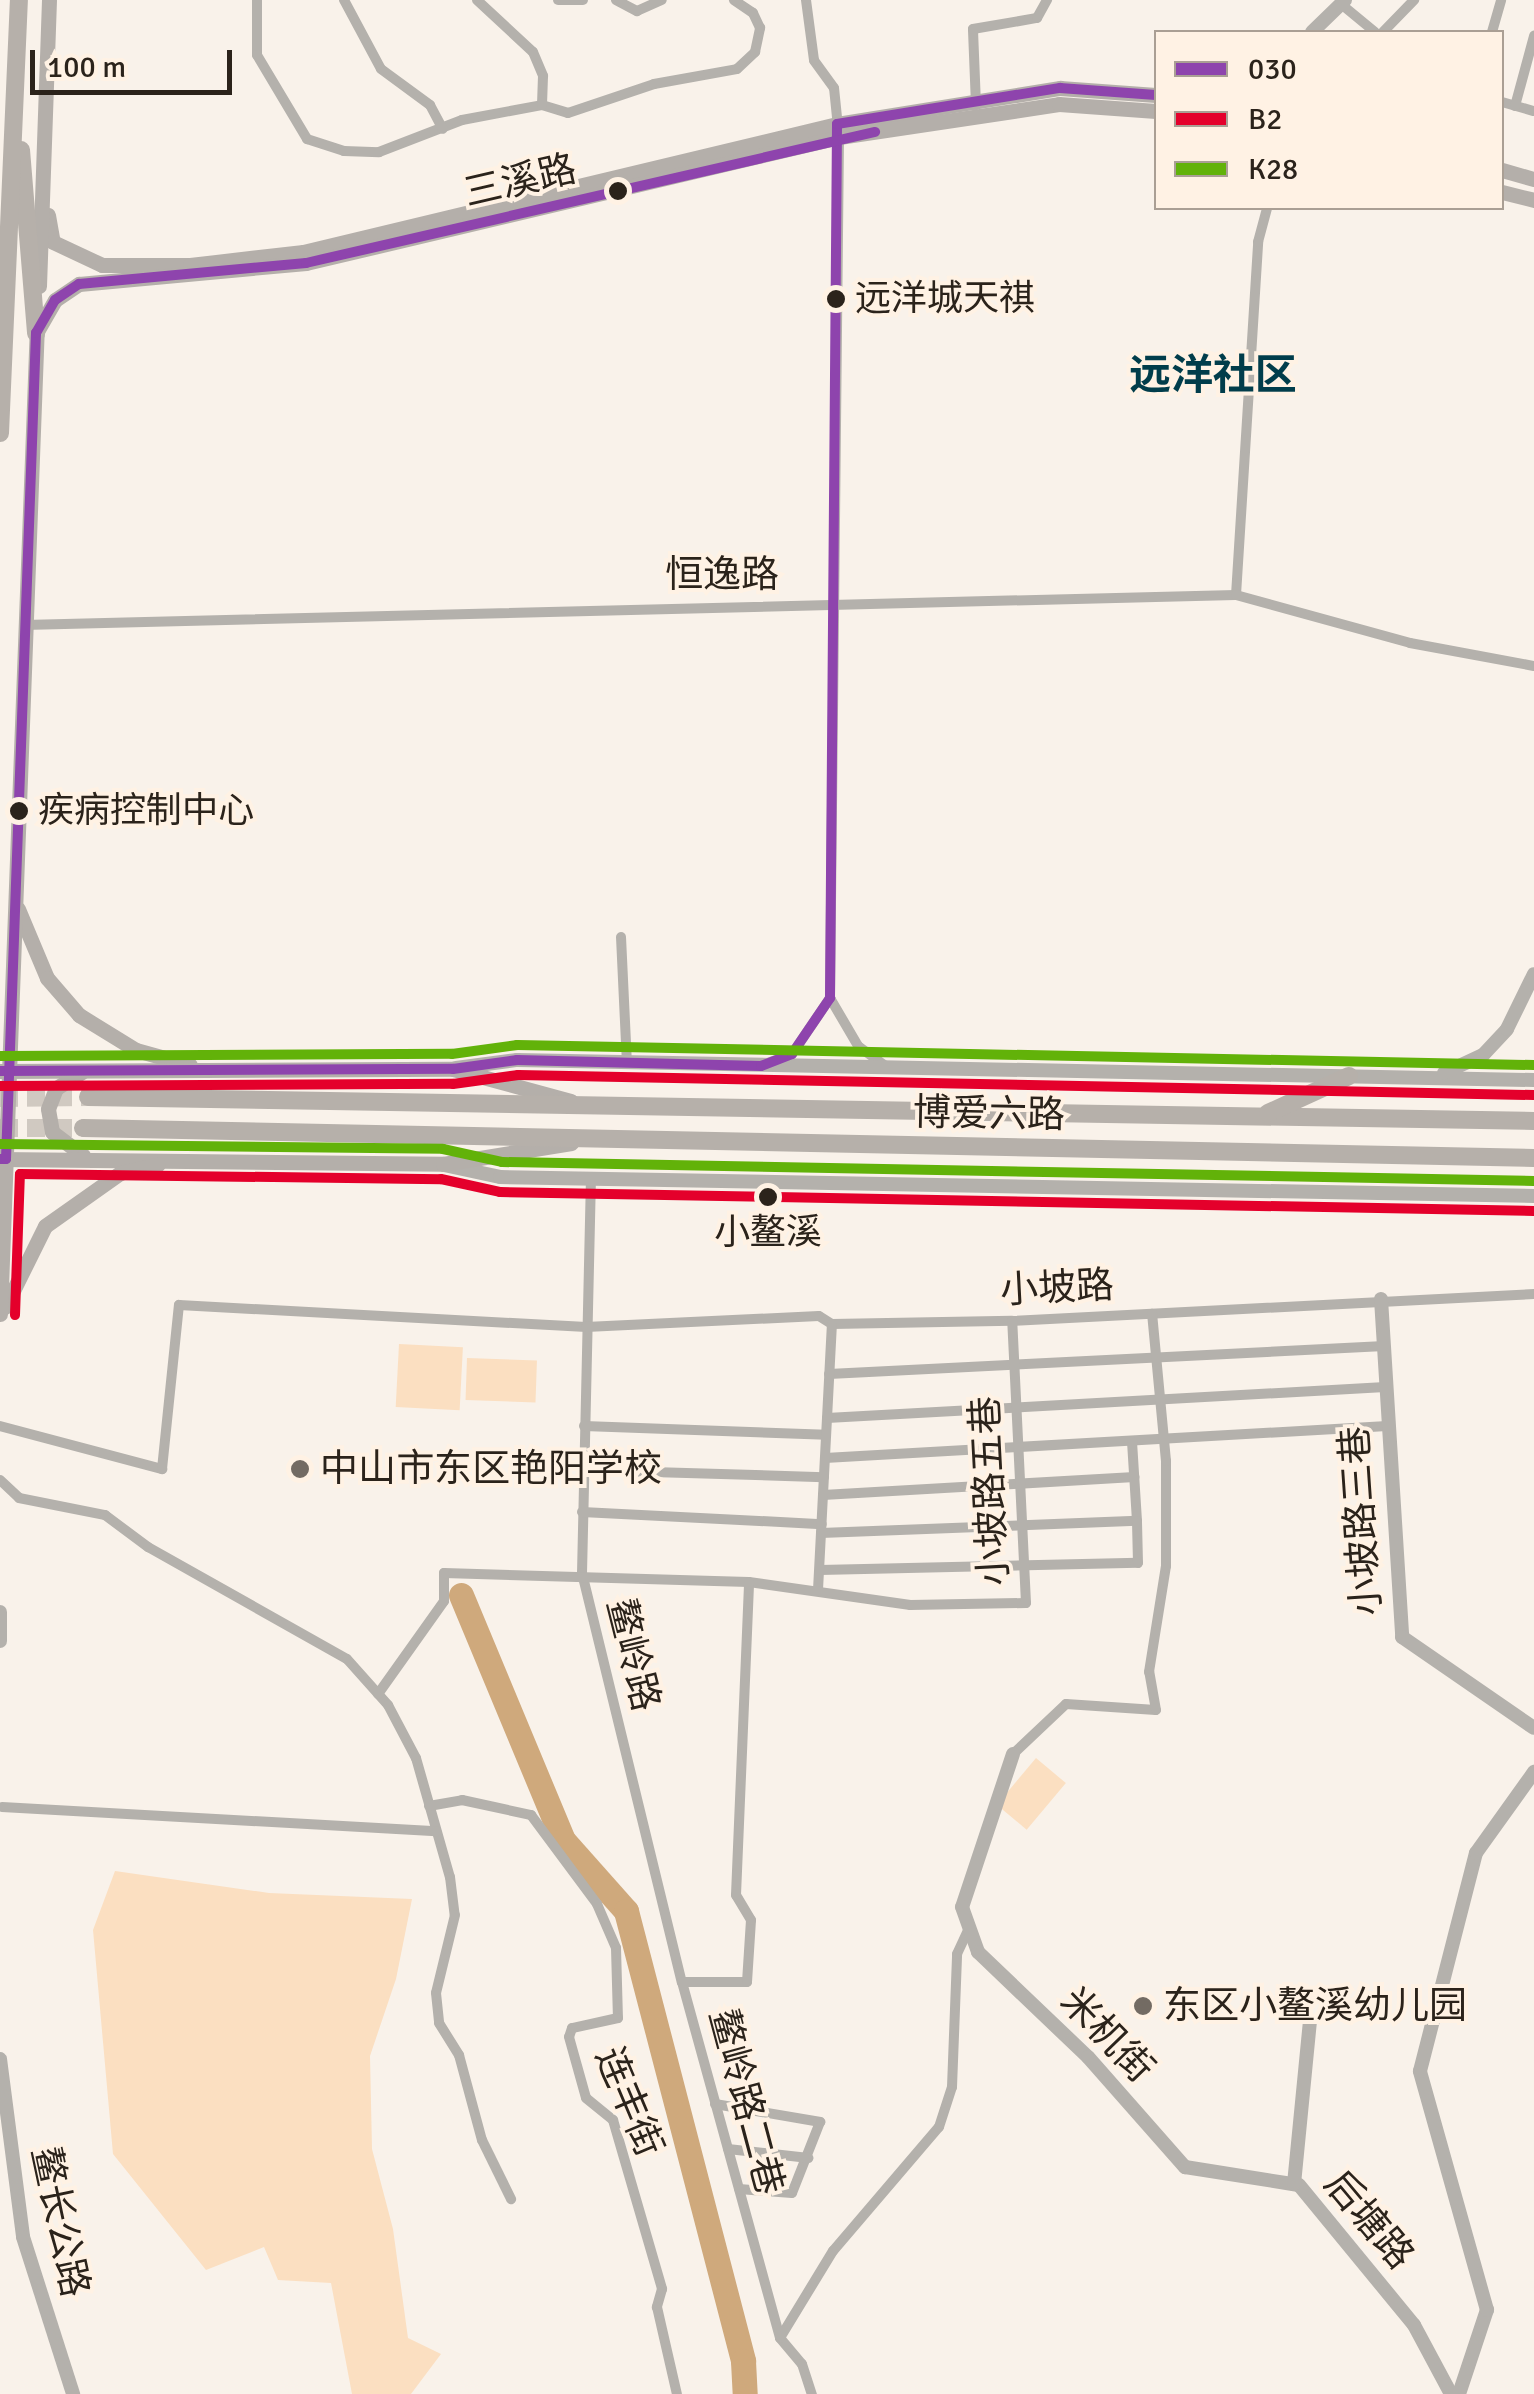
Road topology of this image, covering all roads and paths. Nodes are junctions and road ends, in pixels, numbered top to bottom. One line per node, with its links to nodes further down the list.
1 (19, 0): 30 (highway)
2 (49, 0): 33 (main road)
3 (258, 0): 28 (street)
4 (344, 0): 28 (street)
5 (477, 0): 23 (street)
6 (558, 0): 7 (street)
7 (583, 0)
8 (616, 0): 9 (street)
9 (662, 0)
10 (734, 0): 23 (street)
11 (806, 0): 29 (street)
12 (1047, 0): 25 (street)
13 (1414, 0): 18 (street)
14 (1501, 0): 19 (street)
15 (1343, 2): 16 (street); 17 (street)
16 (1314, 30)
17 (1377, 30)
18 (1381, 30)
19 (1493, 30)
20 (1534, 36): 24 (street)
21 (1154, 94): 25 (main road)
22 (1504, 103): 24 (street)
23 (542, 105): 28 (street)
24 (1515, 106): 27 (street)
25 (976, 109): 26 (main road, 三溪路); 29 (main road, 三溪路)
26 (1154, 111)
27 (1534, 111)
28 (443, 129)
29 (838, 131): 33 (main road, 三溪路); 37 (main road, 三溪路); 40 (street)
30 (14, 134): 37 (highway); 38 (highway)
31 (1504, 171): 32 (main road)
32 (1534, 179)
33 (43, 184): 37 (main road)
34 (1504, 192): 35 (main road)
35 (1534, 200)
36 (1266, 210): 39 (street)
37 (36, 333): 41 (main road)
38 (0, 433)
39 (1236, 595): 40 (street, 恒逸路); 42 (street, 恒逸路)
40 (836, 605): 41 (street, 恒逸路); 48 (street)
41 (22, 625): 43 (main road)
42 (1534, 666)
43 (15, 902): 45 (main road); 53 (main road)
44 (621, 937): 49 (street)
45 (13, 957): 47 (main road); 54 (main road)
46 (1534, 974): 57 (street)
47 (0, 987)
48 (830, 998): 50 (street); 52 (street)
49 (627, 1062): 50 (street, 博爱六路); 51 (street, 博爱六路)
50 (761, 1066): 52 (street, 博爱六路)
51 (453, 1069): 53 (main road, 博爱六路); 60 (main road)
52 (891, 1069): 56 (street, 博爱六路)
53 (208, 1070): 55 (main road, 博爱六路)
54 (4, 1071): 55 (main road, 博爱六路); 68 (main road)
55 (82, 1072): 65 (main road)
56 (1349, 1076): 57 (street, 博爱六路); 61 (highway)
57 (1437, 1076): 58 (street, 博爱六路)
58 (1534, 1080)
59 (88, 1097): 60 (highway, 博爱六路)
60 (590, 1106): 61 (highway, 博爱六路)
61 (1261, 1116): 62 (highway, 博爱六路)
62 (1534, 1121)
63 (83, 1128): 64 (highway, 博爱六路)
64 (599, 1138): 67 (highway, 博爱六路); 69 (main road)
65 (87, 1156): 66 (main road, 博爱六路); 68 (main road, 博爱六路)
66 (179, 1158): 69 (main road, 博爱六路); 75 (main road)
67 (1534, 1158)
68 (3, 1159): 75 (main road)
69 (443, 1164): 70 (street, 博爱六路)
70 (592, 1177): 71 (street, 博爱六路); 78 (street)
71 (1534, 1196)
72 (1534, 1294): 73 (street, 小坡路)
73 (1381, 1299): 74 (street, 小坡路); 79 (street, 小坡路三巷)
74 (1152, 1314): 76 (street, 小坡路); 80 (street)
75 (0, 1317)
76 (1012, 1321): 77 (street, 小坡路); 81 (street, 小坡路五巷)
77 (832, 1324): 78 (street, 小坡路); 82 (street)
78 (586, 1327): 87 (street, 小坡路); 88 (street)
79 (1384, 1346): 80 (street); 83 (street, 小坡路三巷)
80 (1156, 1358): 81 (street); 84 (street)
81 (1014, 1365): 82 (street); 85 (street, 小坡路五巷)
82 (830, 1374): 86 (street)
83 (1386, 1387): 84 (street); 89 (street, 小坡路三巷)
84 (1159, 1400): 85 (street); 91 (street)
85 (1016, 1407): 86 (street); 93 (street, 小坡路五巷)
86 (827, 1418): 90 (street)
87 (0, 1426)
88 (584, 1426): 90 (street); 95 (street)
89 (1387, 1426): 91 (street); 113 (street, 小坡路三巷)
90 (826, 1435): 94 (street)
91 (1163, 1439): 92 (street); 114 (street)
92 (1132, 1441): 93 (street); 96 (street)
93 (1018, 1447): 94 (street); 99 (street, 小坡路五巷)
94 (825, 1458): 97 (street)
95 (583, 1470): 97 (street); 101 (street)
96 (1134, 1477): 99 (street); 102 (street)
97 (824, 1478): 100 (street)
98 (0, 1480): 112 (street)
99 (1020, 1483): 100 (street); 103 (street, 小坡路五巷)
100 (824, 1495): 104 (street)
101 (582, 1512): 104 (street); 107 (street)
102 (1137, 1522): 103 (street); 105 (street)
103 (1022, 1526): 104 (street); 105 (street, 小坡路五巷)
104 (822, 1528): 106 (street)
105 (1024, 1566): 106 (street); 109 (street, 小坡路五巷)
106 (820, 1570): 109 (street)
107 (582, 1573): 108 (street, 鳌岭路); 112 (street); 120 (street, 鳌岭路)
108 (748, 1582): 109 (street, 鳌岭路); 120 (street, 鳌岭路二巷)
109 (818, 1590)
110 (0, 1612): 111 (street)
111 (0, 1641)
112 (378, 1694): 116 (street)
113 (1534, 1728)
114 (1013, 1754): 119 (street)
115 (1534, 1772): 135 (street)
116 (429, 1806): 118 (street); 132 (street, 连丰街)
117 (2, 1808): 118 (street)
118 (436, 1831): 129 (street)
119 (970, 1927): 126 (street, 米机街); 130 (street)
120 (682, 1982): 123 (street, 鳌岭路二巷)
121 (1310, 2022): 127 (street)
122 (0, 2059): 131 (street, 鳌长公路)
123 (716, 2104): 124 (street, 鳌岭路二巷); 125 (street)
124 (728, 2149): 125 (street); 128 (street, 鳌岭路二巷)
125 (808, 2158): 128 (street)
126 (1185, 2167): 127 (street, 后塘路)
127 (1294, 2184): 134 (street, 后塘路)
128 (738, 2189): 130 (street, 鳌岭路二巷)
129 (511, 2198)
130 (780, 2338): 133 (street, 鳌岭路二巷)
131 (72, 2394)
132 (676, 2394)
133 (812, 2394)
134 (1450, 2394)
135 (1459, 2394)

